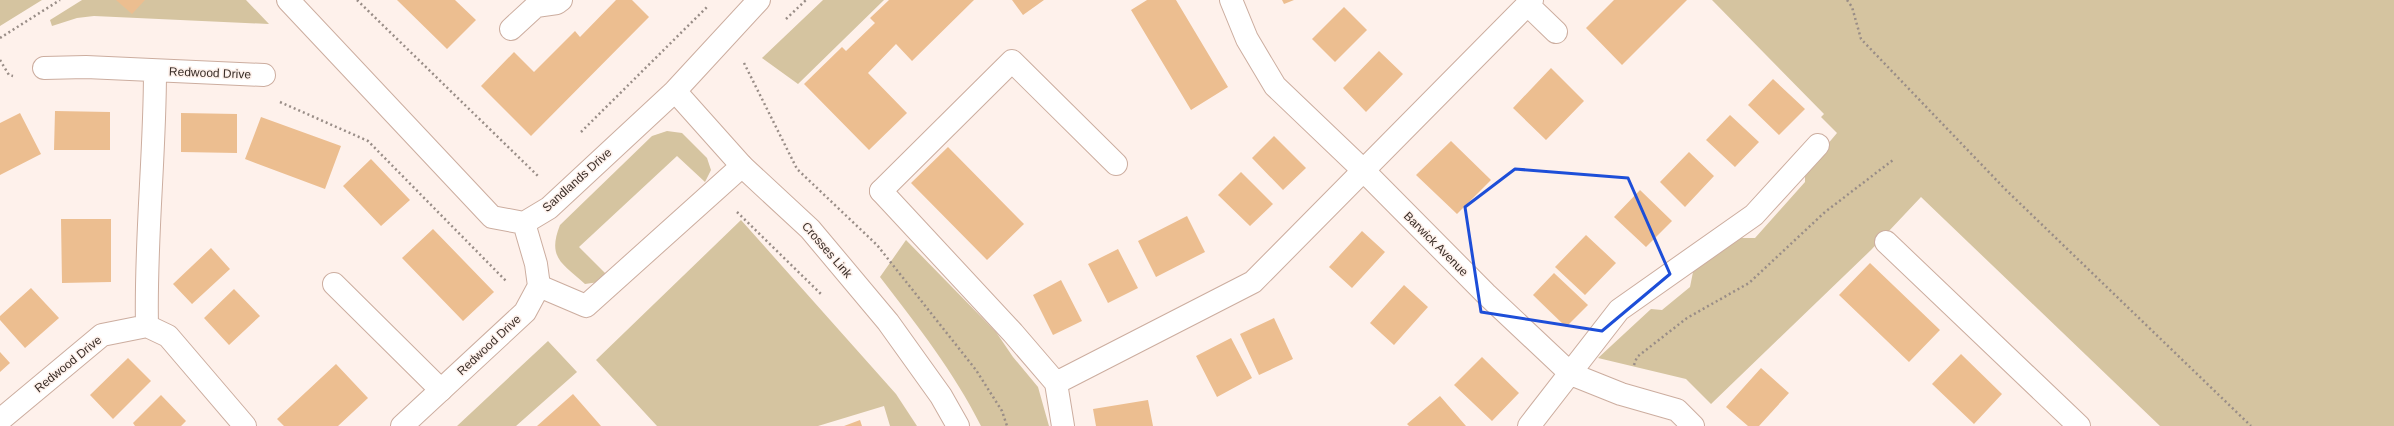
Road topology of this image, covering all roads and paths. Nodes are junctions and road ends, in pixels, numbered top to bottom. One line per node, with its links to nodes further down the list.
1 (60, 0): 13 (path)
2 (288, 0): 27 (street)
3 (357, 0): 24 (path)
4 (561, 0): 10 (street)
5 (714, 0): 19 (path)
6 (759, 0): 17 (street, Sandlands Drive)
7 (1231, 0): 25 (street, Barwick Avenue)
8 (1847, 0): 46 (path)
9 (1530, 2): 12 (street); 25 (street)
10 (534, 3): 11 (street)
11 (511, 29)
12 (1556, 32)
13 (0, 38)
14 (44, 68): 15 (street, Redwood Drive)
15 (155, 71): 16 (street, Redwood Drive); 33 (street, Redwood Drive)
16 (264, 75)
17 (674, 91): 23 (street, Crosses Link); 27 (street, Sandlands Drive)
18 (273, 98): 30 (path)
19 (576, 138)
20 (1818, 145): 34 (street)
21 (1893, 160): 37 (path)
22 (1116, 164): 35 (street)
23 (742, 166): 31 (street); 41 (street, Crosses Link)
24 (543, 170)
25 (1363, 170): 34 (street, Barwick Avenue); 35 (street)
26 (732, 207): 32 (path)
27 (524, 223): 31 (street)
28 (1886, 242): 45 (street)
29 (334, 284): 36 (street)
30 (510, 284)
31 (540, 286): 36 (street, Redwood Drive)
32 (826, 299)
33 (147, 326): 38 (street, Redwood Drive); 39 (street)
34 (1570, 374): 37 (street, Barwick Avenue); 43 (street)
35 (1056, 383): 42 (street)
36 (441, 390): 40 (street, Redwood Drive)
37 (1621, 394): 44 (street, Barwick Avenue)
38 (0, 420)
39 (245, 426)
40 (402, 426)
41 (958, 426)
42 (1063, 426)
43 (1529, 426)
44 (1693, 426)
45 (2079, 426)
46 (2251, 426)

